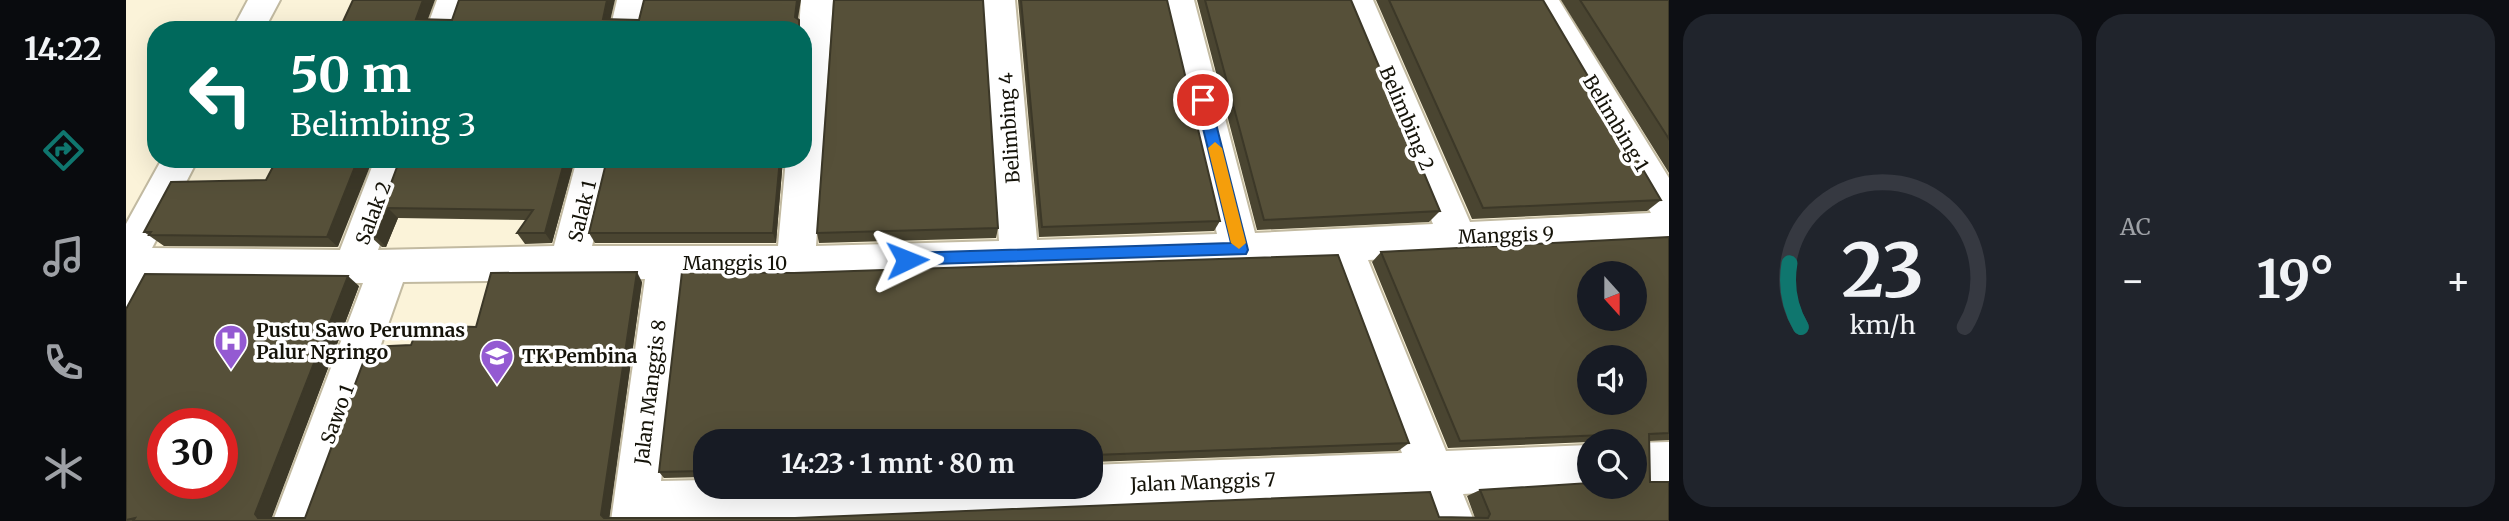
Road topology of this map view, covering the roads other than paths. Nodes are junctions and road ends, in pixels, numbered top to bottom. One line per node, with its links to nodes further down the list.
1 (264, 0): 9 (street)
2 (453, 0): 10 (street)
3 (633, 0): 11 (street)
4 (817, 0): 12 (street)
5 (999, 0): 22 (street, Belimbing 4)
6 (1178, 0): 21 (street)
7 (1357, 0): 19 (street, Belimbing 2)
8 (1543, 0): 17 (street, Belimbing 1)
9 (253, 21)
10 (445, 21)
11 (628, 21)
12 (812, 63)
13 (176, 168): 25 (street)
14 (391, 168): 27 (street, Salak 2)
15 (592, 168): 23 (street, Salak 1)
16 (804, 168): 26 (street)
17 (1669, 210)
18 (1669, 228): 19 (street, Manggis 9)
19 (1457, 236): 20 (street, Manggis 9)
20 (1343, 244): 21 (street, Manggis 10); 32 (street)
21 (1240, 250): 22 (street, Manggis 10)
22 (1019, 257): 26 (street, Manggis 10)
23 (569, 262): 24 (street, Manggis 10); 27 (street, Manggis 10)
24 (667, 262): 26 (street, Manggis 10); 33 (street, Jalan Manggis 8)
25 (133, 263): 27 (street, Manggis 10); 28 (street)
26 (796, 263)
27 (371, 266): 34 (street, Sawo 1)
28 (126, 305)
29 (1669, 464): 30 (street)
30 (1647, 465)
31 (1577, 467): 32 (street, Jalan Manggis 7)
32 (1434, 473): 33 (street, Jalan Manggis 7); 35 (street)
33 (635, 513)
34 (296, 521)
35 (1451, 521)

